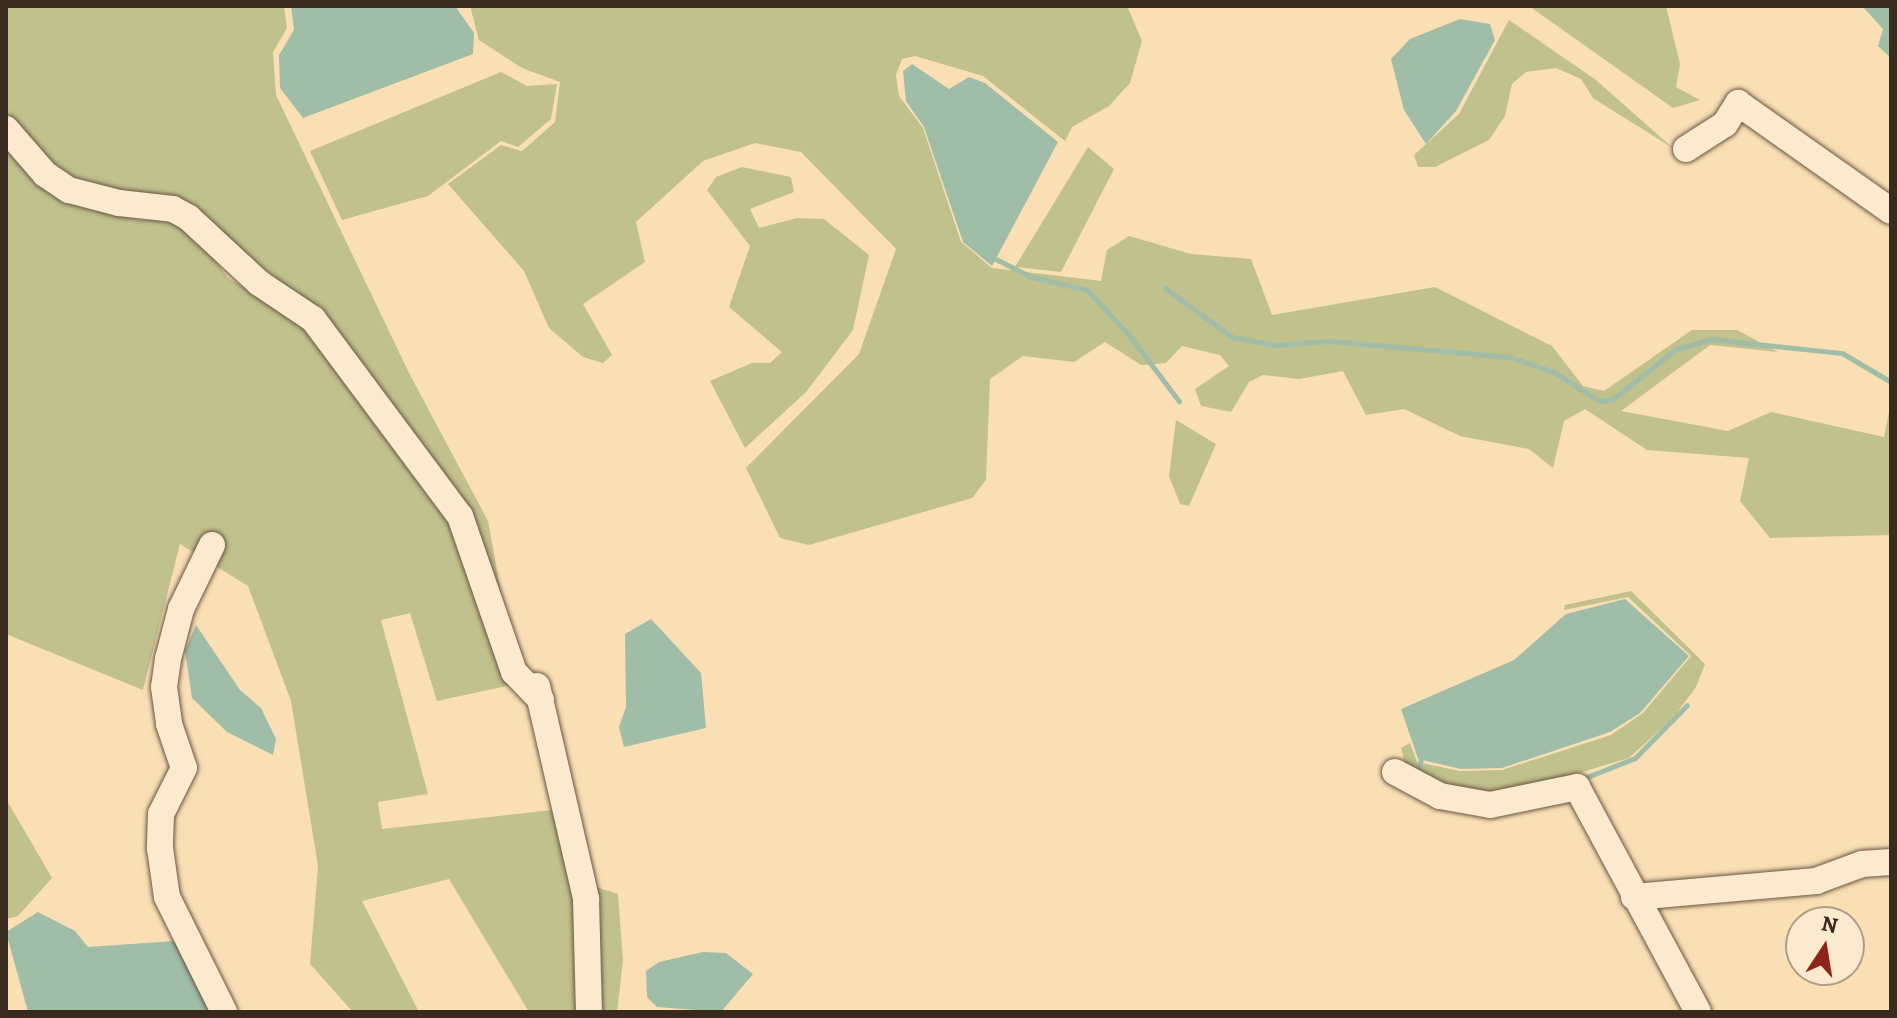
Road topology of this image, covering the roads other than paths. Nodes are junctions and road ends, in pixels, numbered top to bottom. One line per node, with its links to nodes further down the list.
1 (6, 129): 6 (street)
2 (1686, 149): 3 (street)
3 (1891, 211)
4 (212, 545): 10 (street)
5 (532, 670): 6 (street)
6 (541, 700): 11 (street)
7 (1395, 772): 9 (street)
8 (1891, 862): 9 (street)
9 (1634, 897): 12 (street)
10 (224, 1012)
11 (589, 1012)
12 (1698, 1012)

